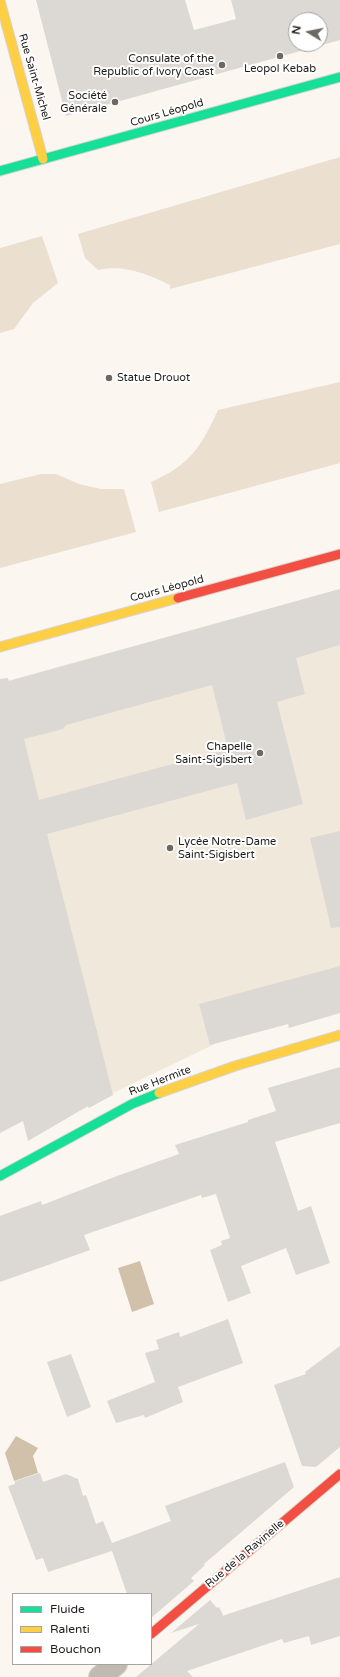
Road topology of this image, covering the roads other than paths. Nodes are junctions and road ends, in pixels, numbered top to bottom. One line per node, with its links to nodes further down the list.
1 (0, 1): 3 (street, Rue Saint-Michel)
2 (340, 77): 3 (street, Cours Léopold)
3 (43, 159): 4 (street, Cours Léopold)
4 (0, 171)
5 (340, 554): 6 (street, Cours Léopold)
6 (0, 647)
7 (340, 1035): 8 (street, Rue Hermite)
8 (0, 1176)
9 (340, 1474): 10 (street, Rue de la Ravinelle)
10 (152, 1633)
11 (115, 1665): 12 (street)
12 (100, 1677)

